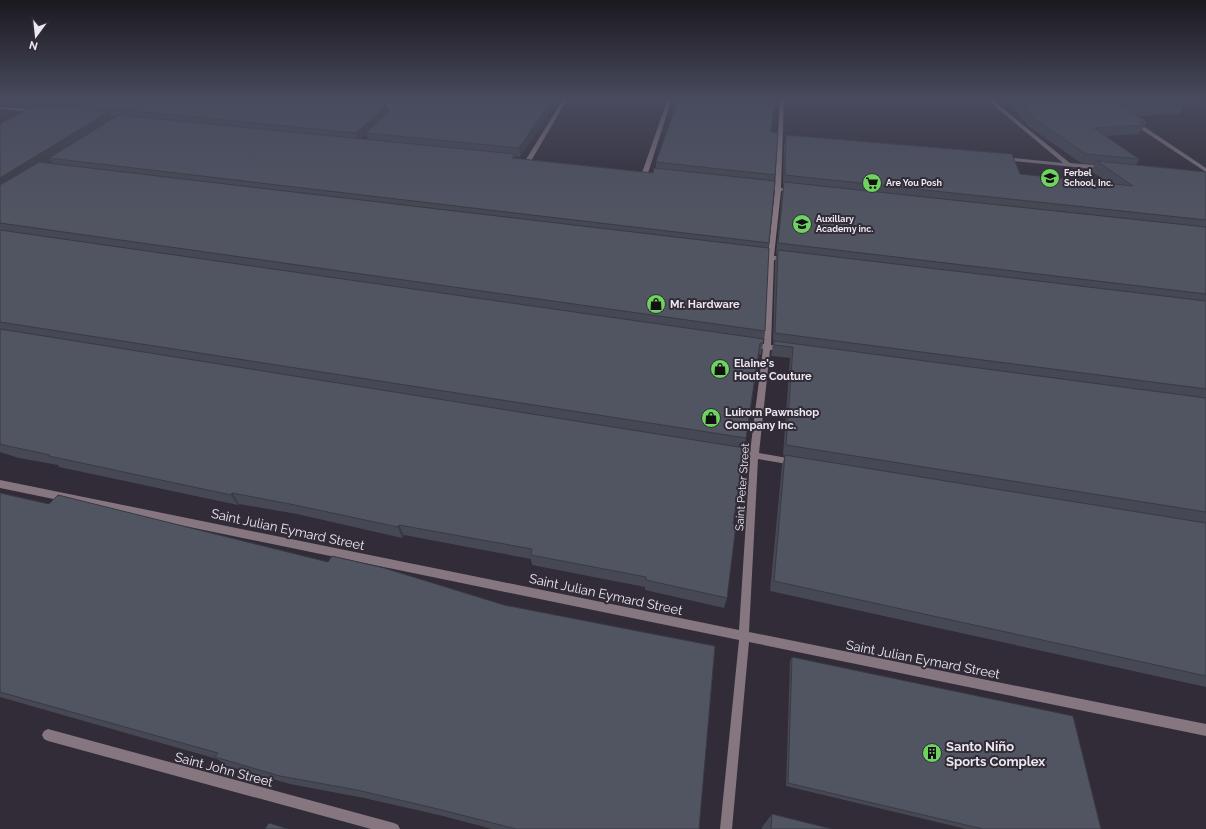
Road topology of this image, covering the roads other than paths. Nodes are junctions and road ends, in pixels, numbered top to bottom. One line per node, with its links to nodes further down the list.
1 (543, 137): 8 (street)
2 (657, 137): 14 (street)
3 (783, 137): 17 (street, Saint Peter Street)
4 (1034, 137): 10 (street)
5 (1156, 137): 12 (street)
6 (998, 159): 10 (street)
7 (521, 161): 8 (street)
8 (528, 161): 9 (street)
9 (536, 162)
10 (1069, 165): 11 (street)
11 (1107, 168)
12 (1206, 170)
13 (637, 173): 14 (street)
14 (645, 174): 15 (street)
15 (652, 174)
16 (757, 187): 17 (street)
17 (778, 189): 18 (street); 20 (street, Saint Peter Street)
18 (800, 191)
19 (750, 255): 20 (street)
20 (771, 258): 21 (street); 23 (street, Saint Peter Street)
21 (796, 260)
22 (744, 343): 23 (street)
23 (767, 347): 24 (street); 26 (street, Saint Peter Street)
24 (793, 350)
25 (723, 451): 26 (street)
26 (754, 456): 27 (street); 29 (street, Saint Peter Street)
27 (802, 464)
28 (0, 484): 29 (street, Saint Julian Eymard Street)
29 (744, 637): 30 (street, Saint Julian Eymard Street); 33 (street, Saint Peter Street)
30 (1206, 730)
31 (48, 735): 32 (street, Saint John Street)
32 (394, 829)
33 (726, 829)

